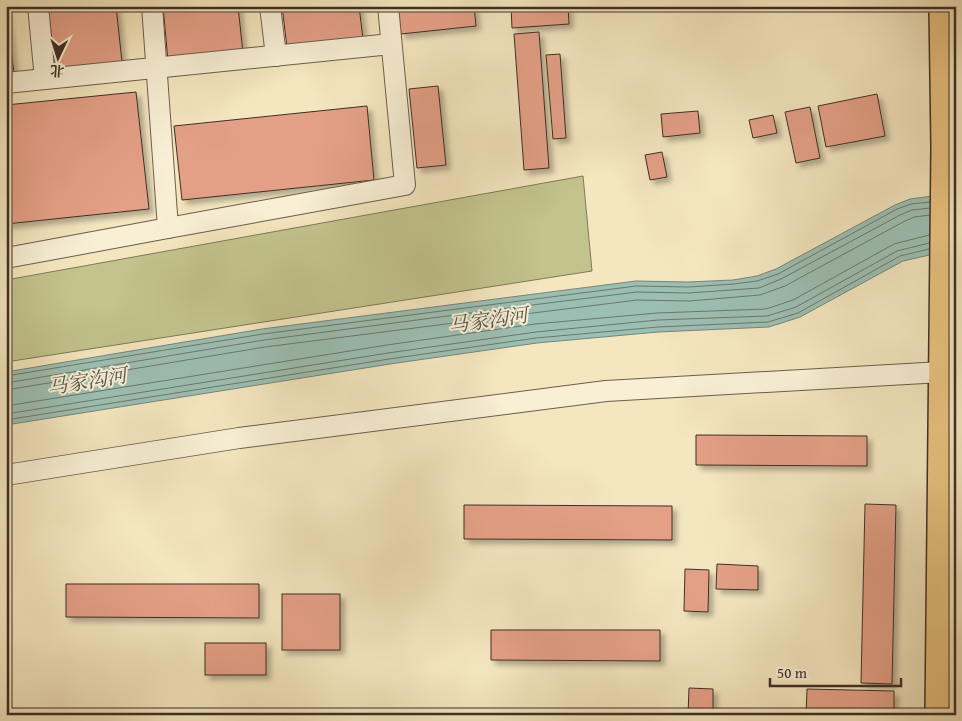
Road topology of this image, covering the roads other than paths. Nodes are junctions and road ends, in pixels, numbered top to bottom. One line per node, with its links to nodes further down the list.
1 (38, 6): 10 (street)
2 (152, 6): 9 (street)
3 (270, 6): 8 (street)
4 (388, 6): 7 (street)
5 (942, 6): 6 (main road)
6 (949, 41): 14 (main road)
7 (391, 44): 8 (street); 12 (street)
8 (276, 56): 9 (street)
9 (158, 67): 10 (street); 12 (street)
10 (45, 79): 11 (street)
11 (6, 83)
12 (168, 228): 13 (street)
13 (6, 258)
14 (942, 372): 15 (street); 16 (main road)
15 (6, 475)
16 (938, 715)

